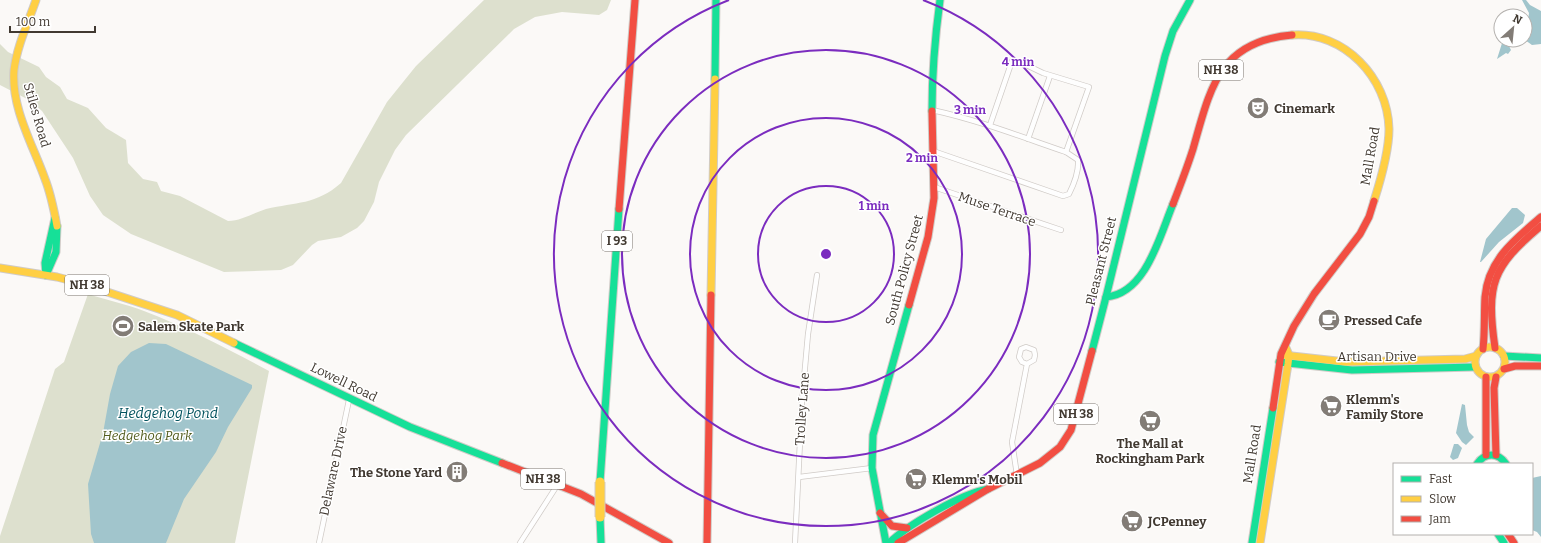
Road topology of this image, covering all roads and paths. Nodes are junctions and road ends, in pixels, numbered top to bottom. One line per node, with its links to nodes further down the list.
1 (36, 0): 17 (main road, Stiles Road)
2 (635, 0): 46 (main road, I 93, bridge)
3 (716, 0): 48 (main road)
4 (940, 0): 7 (main road, South Policy Street)
5 (1190, 0): 19 (main road, Pleasant Street)
6 (1050, 76): 8 (street); 9 (street); 11 (street)
7 (932, 110): 8 (street); 10 (main road, South Policy Street)
8 (990, 125): 9 (street)
9 (1028, 139): 11 (street)
10 (933, 151): 11 (street); 12 (main road, South Policy Street)
11 (1066, 152)
12 (934, 187): 15 (street, Muse Terrace); 37 (main road, South Policy Street)
13 (1541, 217): 21 (main road)
14 (1541, 226): 20 (main road)
15 (1061, 230)
16 (0, 268): 17 (main road, Lowell Road / NH 38)
17 (46, 275): 32 (main road, Lowell Road / NH 38)
18 (817, 275): 39 (street, Trolley Lane)
19 (1106, 297): 24 (main road, Mall Road / NH 38); 38 (main road, Pleasant Street / NH 38)
20 (1495, 348): 21 (main road); 23 (main road)
21 (1483, 349): 22 (main road)
22 (1476, 356): 24 (main road, Artisan Drive); 28 (main road)
23 (1504, 356): 25 (main road); 29 (main road)
24 (1285, 357): 28 (main road, Artisan Drive); 53 (main road, Mall Road / NH 38); 54 (main road, Mall Road / NH 38)
25 (1541, 358)
26 (1027, 364): 38 (street)
27 (1541, 366): 29 (main road)
28 (1475, 367): 31 (main road)
29 (1504, 369): 30 (main road)
30 (1496, 376): 31 (main road); 34 (main road)
31 (1486, 378): 33 (main road)
32 (349, 400): 40 (main road, Lowell Road / NH 38); 44 (street, Delaware Drive)
33 (1486, 455): 34 (main road); 35 (main road)
34 (1496, 455): 36 (main road)
35 (1478, 463)
36 (1505, 463)
37 (872, 468): 39 (street); 42 (main road, South Policy Street)
38 (1017, 475): 41 (main road, Pleasant Street / NH 38)
39 (799, 477): 49 (street, Trolley Lane)
40 (558, 484): 45 (street); 47 (main road, Lowell Road / NH 38)
41 (988, 489): 43 (main road, Pleasant Street / NH 38); 52 (main road, Pleasant Street / NH 38)
42 (880, 513): 43 (main road); 50 (main road, South Policy Street)
43 (910, 528): 51 (main road, Pleasant Street / NH 38)
44 (318, 543)
45 (520, 543)
46 (600, 543)
47 (669, 543)
48 (707, 543)
49 (795, 543)
50 (886, 543)
51 (890, 543)
52 (898, 543)
53 (1252, 543)
54 (1260, 543)

